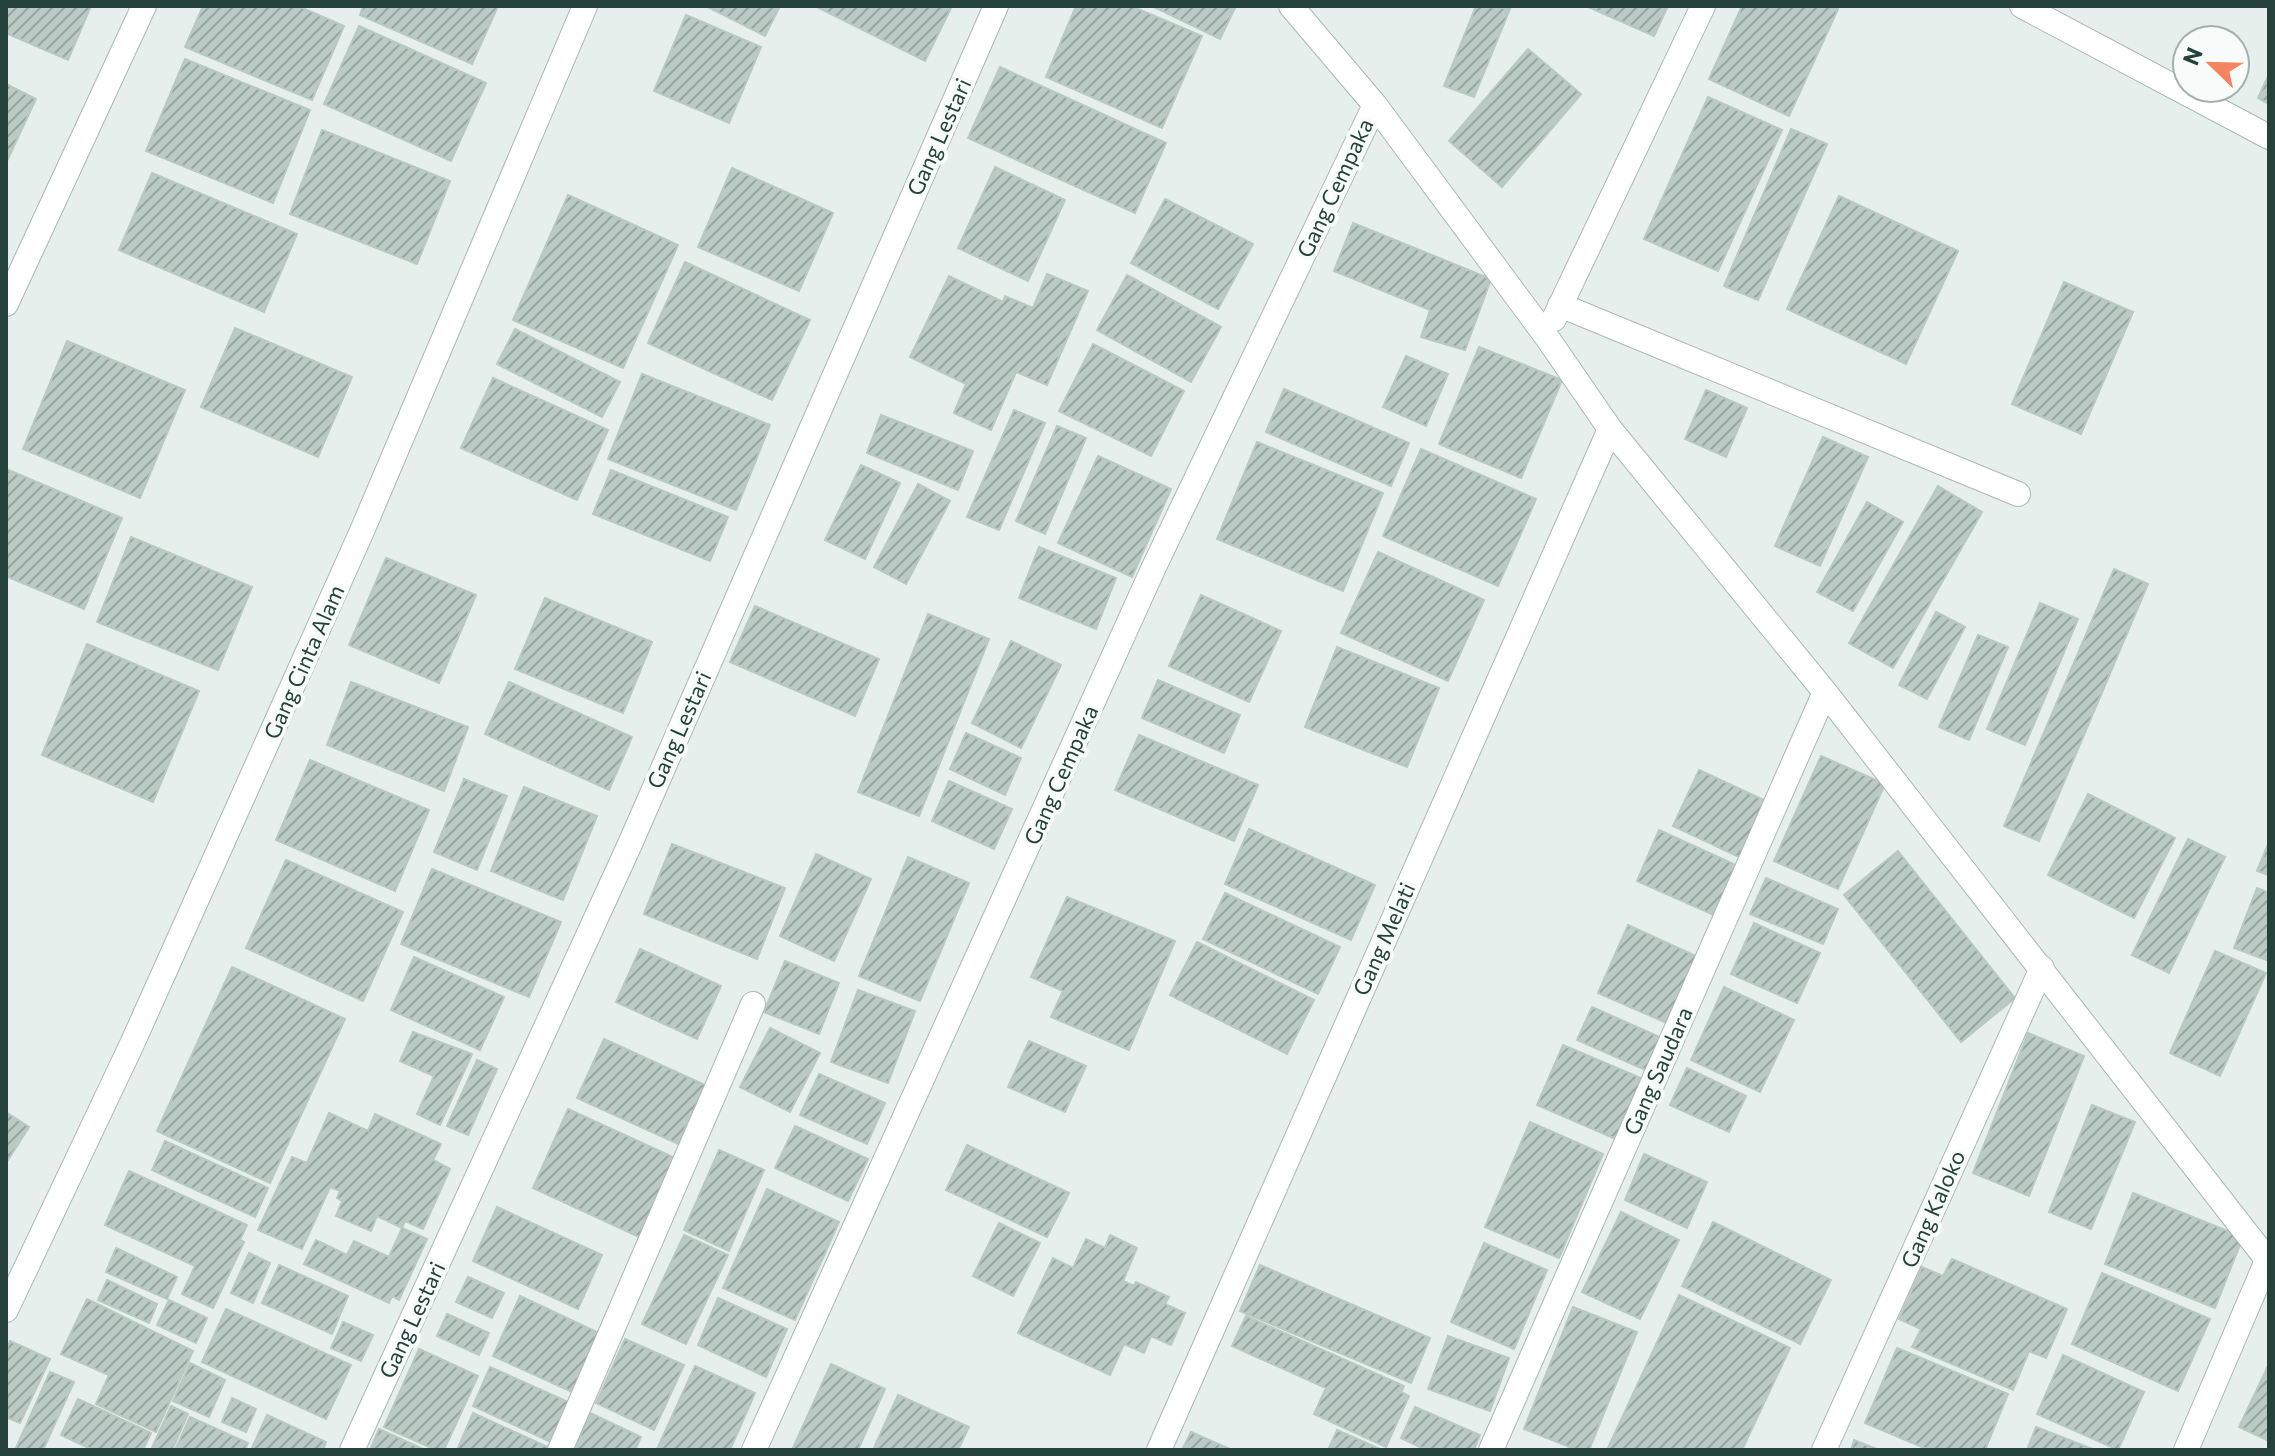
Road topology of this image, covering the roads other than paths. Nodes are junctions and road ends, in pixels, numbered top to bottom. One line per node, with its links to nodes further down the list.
1 (144, 6): 9 (street)
2 (585, 6): 18 (street, Gang Cinta Alam)
3 (996, 6): 19 (street, Gang Lestari)
4 (1291, 6): 7 (street)
5 (1703, 6): 10 (street)
6 (2022, 6): 8 (street)
7 (1375, 105): 11 (street); 21 (street, Gang Cempaka)
8 (2269, 137)
9 (6, 304)
10 (1560, 305): 11 (street); 13 (street)
11 (1546, 336): 12 (street)
12 (1610, 429): 14 (street); 22 (street, Gang Melati)
13 (2018, 494)
14 (1825, 692): 15 (street); 23 (street, Gang Saudara)
15 (2042, 968): 17 (street); 24 (street, Gang Kaloko)
16 (753, 1004): 20 (street)
17 (2268, 1259): 25 (street)
18 (6, 1310)
19 (352, 1450)
20 (560, 1450)
21 (754, 1450)
22 (1159, 1450)
23 (1491, 1450)
24 (1824, 1450)
25 (2186, 1450)

